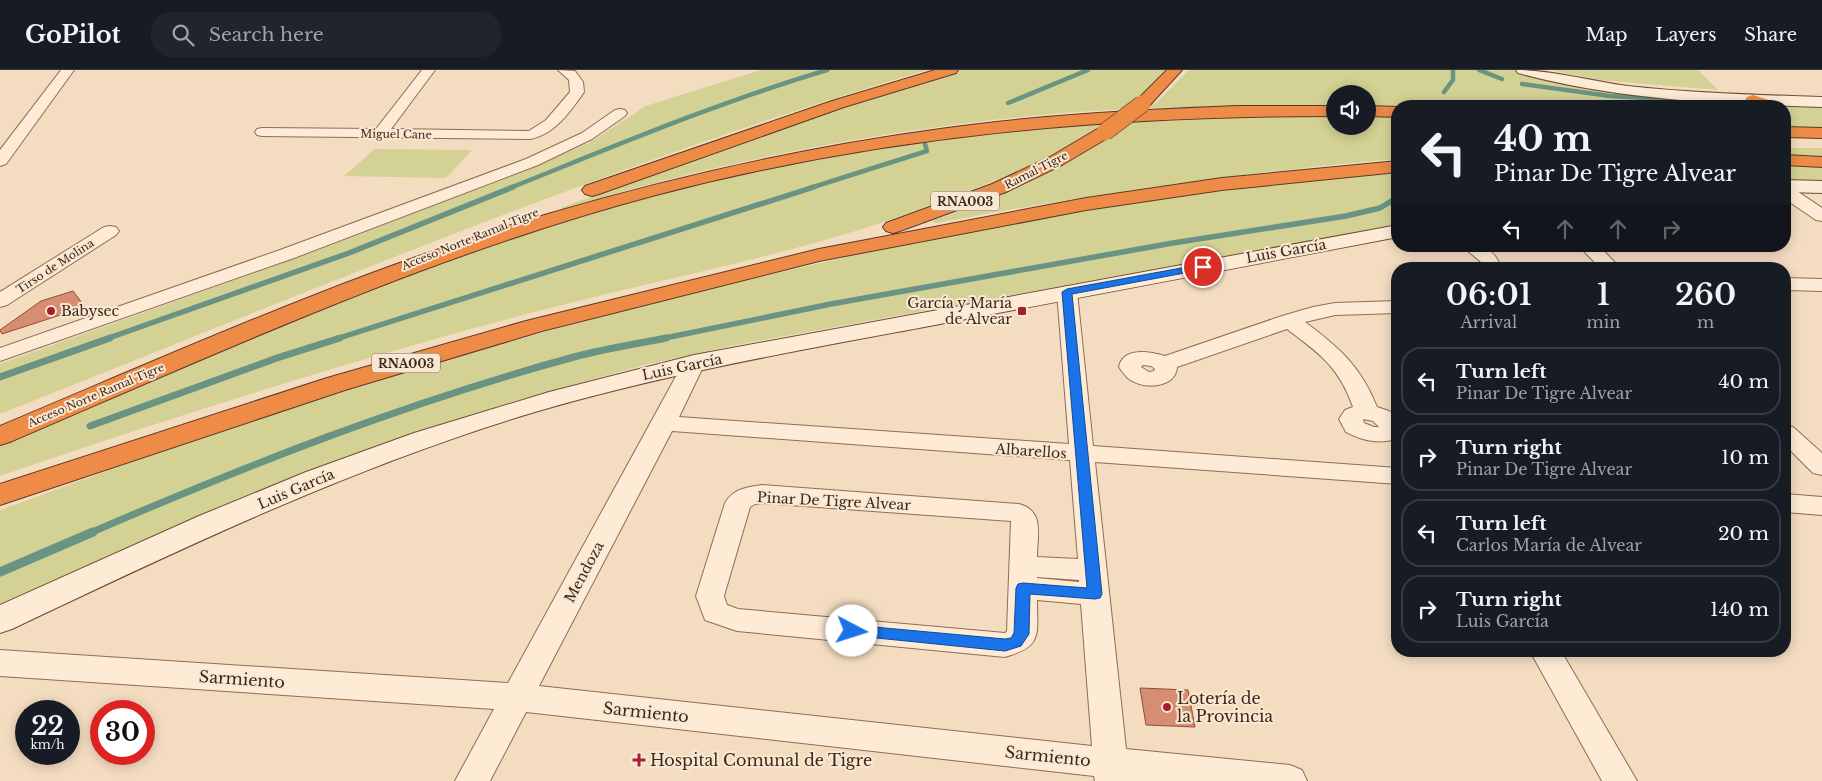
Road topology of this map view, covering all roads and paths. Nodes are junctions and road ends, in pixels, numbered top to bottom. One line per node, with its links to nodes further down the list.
1 (68, 70): 22 (street)
2 (429, 70): 17 (street)
3 (564, 70): 17 (street, Miguel Cane)
4 (950, 70): 43 (highway, Acceso Norte Ramal Tigre)
5 (1175, 70): 34 (highway, Ramal Tigre / RNA003, bridge)
6 (1523, 70): 7 (street)
7 (1719, 97): 8 (street); 10 (street)
8 (1752, 100)
9 (1791, 101): 10 (street)
10 (1822, 101)
11 (1326, 111): 43 (highway)
12 (1376, 112): 13 (highway)
13 (1391, 112)
14 (620, 113): 45 (street)
15 (262, 132): 17 (street, Miguel Cane)
16 (1791, 132): 18 (highway)
17 (380, 133)
18 (1822, 133)
19 (1791, 145): 20 (highway)
20 (1822, 145)
21 (1791, 160): 23 (highway)
22 (0, 161)
23 (1822, 162)
24 (1391, 167): 34 (highway)
25 (1791, 186): 26 (street)
26 (1822, 186)
27 (1791, 195): 28 (street)
28 (1822, 216)
29 (110, 231): 41 (street, Tirso de Molina)
30 (1391, 232): 40 (street, Luis García)
31 (1480, 252): 35 (street)
32 (1497, 252): 36 (street)
33 (1594, 252): 37 (street)
34 (819, 255): 55 (highway, RNA003)
35 (1490, 262)
36 (1507, 262)
37 (1605, 262)
38 (1791, 284): 39 (street)
39 (1822, 285)
40 (1067, 292): 46 (street, Luis García); 52 (street)
41 (0, 301)
42 (1391, 307): 44 (street)
43 (284, 315): 50 (highway, Acceso Norte Ramal Tigre)
44 (1289, 320): 47 (street); 48 (street)
45 (0, 355)
46 (694, 363): 49 (street, Mendoza); 60 (street, Luis García)
47 (1163, 364)
48 (1367, 412)
49 (664, 423): 52 (street, Albarellos); 63 (street, Mendoza)
50 (8, 432)
51 (1791, 438): 53 (street)
52 (1082, 455): 54 (street, Albarellos); 59 (street)
53 (1822, 467)
54 (1391, 476)
55 (0, 495)
56 (1791, 503): 57 (street)
57 (1822, 506)
58 (1023, 577): 58 (street, Pinar De Tigre Alvear); 59 (street)
59 (1094, 582): 64 (street)
60 (0, 620)
61 (1548, 657): 67 (street)
62 (0, 663): 63 (street, Sarmiento)
63 (516, 697): 64 (street, Sarmiento); 65 (street, Mendoza)
64 (1111, 772): 66 (street, Sarmiento)
65 (472, 781)
66 (1290, 781)
67 (1620, 781)

